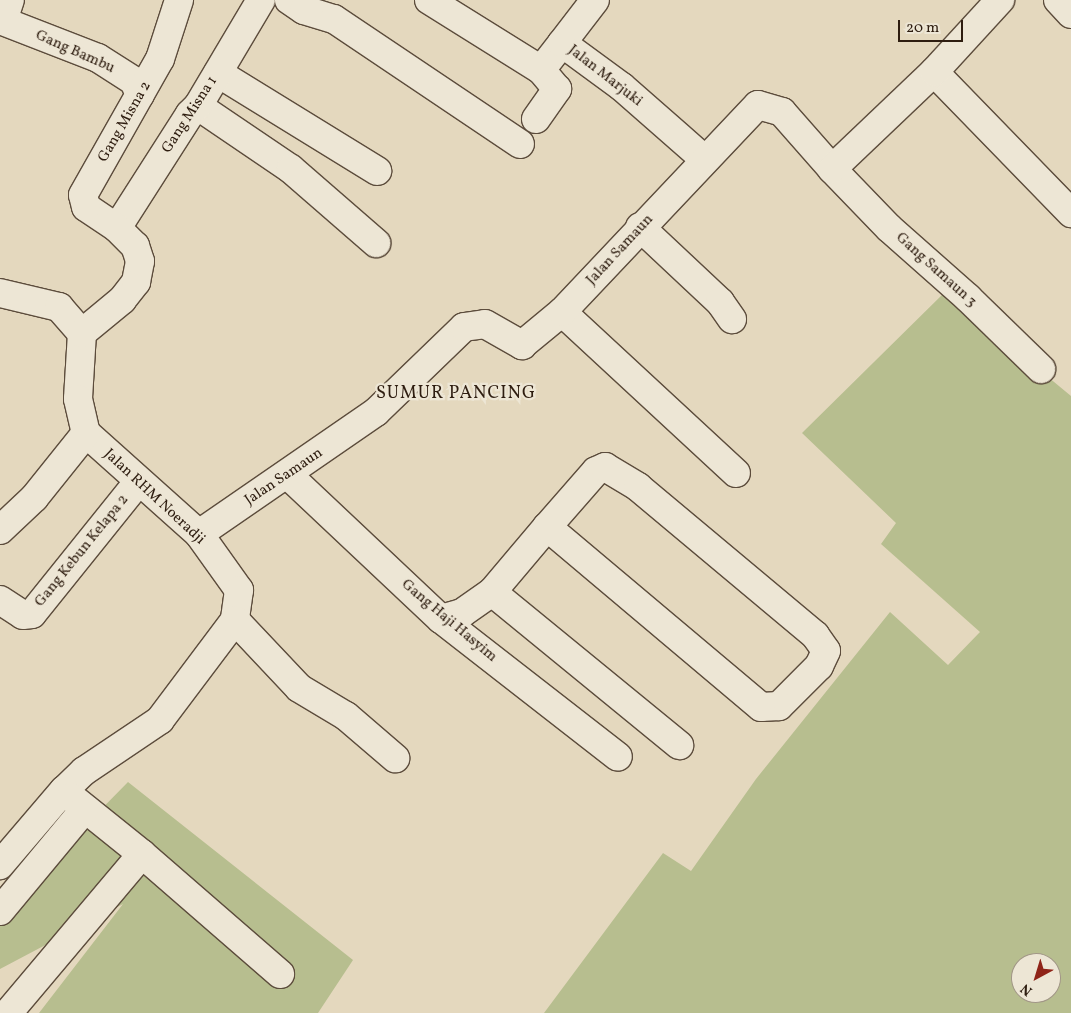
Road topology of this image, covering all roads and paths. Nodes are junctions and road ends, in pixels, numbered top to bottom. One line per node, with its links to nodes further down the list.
1 (179, 0): 14 (street, Gang Misna 2)
2 (261, 0): 13 (street, Gang Misna 1)
3 (289, 0): 17 (street)
4 (429, 0): 11 (street)
5 (595, 0): 10 (street)
6 (1000, 0): 12 (street)
7 (1058, 0): 9 (street)
8 (4, 14): 14 (street, Gang Bambu)
9 (1071, 14)
10 (562, 43): 11 (street, Jalan Marjuki); 18 (street, Jalan Marjuki)
11 (541, 70): 16 (street)
12 (934, 72): 19 (street); 21 (street)
13 (218, 74): 15 (street, Gang Misna 1); 20 (street)
14 (140, 96): 23 (street, Gang Misna 2)
15 (198, 106): 23 (street, Gang Misna 1); 24 (street)
16 (536, 120)
17 (520, 144)
18 (704, 160): 19 (street, Jalan Samaun); 22 (street, Jalan Samaun)
19 (832, 169): 29 (street, Gang Samaun 3)
20 (377, 171)
21 (1071, 213)
22 (640, 227): 26 (street, Jalan Samaun); 27 (street)
23 (117, 228): 28 (street, Gang Misna 2)
24 (376, 243)
25 (0, 292): 28 (street)
26 (562, 312): 31 (street); 32 (street, Jalan Samaun)
27 (732, 319)
28 (82, 333): 30 (street)
29 (1041, 369)
30 (86, 433): 33 (street, Jalan RHM Noeradji); 35 (street)
31 (736, 473)
32 (288, 475): 36 (street, Jalan Samaun); 39 (street, Gang Haji Hasyim)
33 (138, 482): 36 (street, Jalan RHM Noeradji); 38 (street, Gang Kebun Kelapa 2)
34 (547, 527): 34 (street); 37 (street)
35 (0, 530)
36 (199, 534): 40 (street, Jalan RHM Noeradji)
37 (492, 592): 39 (street); 41 (street)
38 (0, 600)
39 (441, 619): 42 (street, Gang Haji Hasyim)
40 (235, 620): 43 (street); 44 (street, Jalan RHM Noeradji)
41 (679, 745)
42 (618, 757)
43 (394, 758)
44 (64, 790): 45 (street); 47 (street, Jalan RHM Noeradji)
45 (84, 810): 46 (street); 48 (street)
46 (142, 854): 49 (street); 50 (street)
47 (0, 865)
48 (0, 911)
49 (280, 974)
50 (8, 1013)

